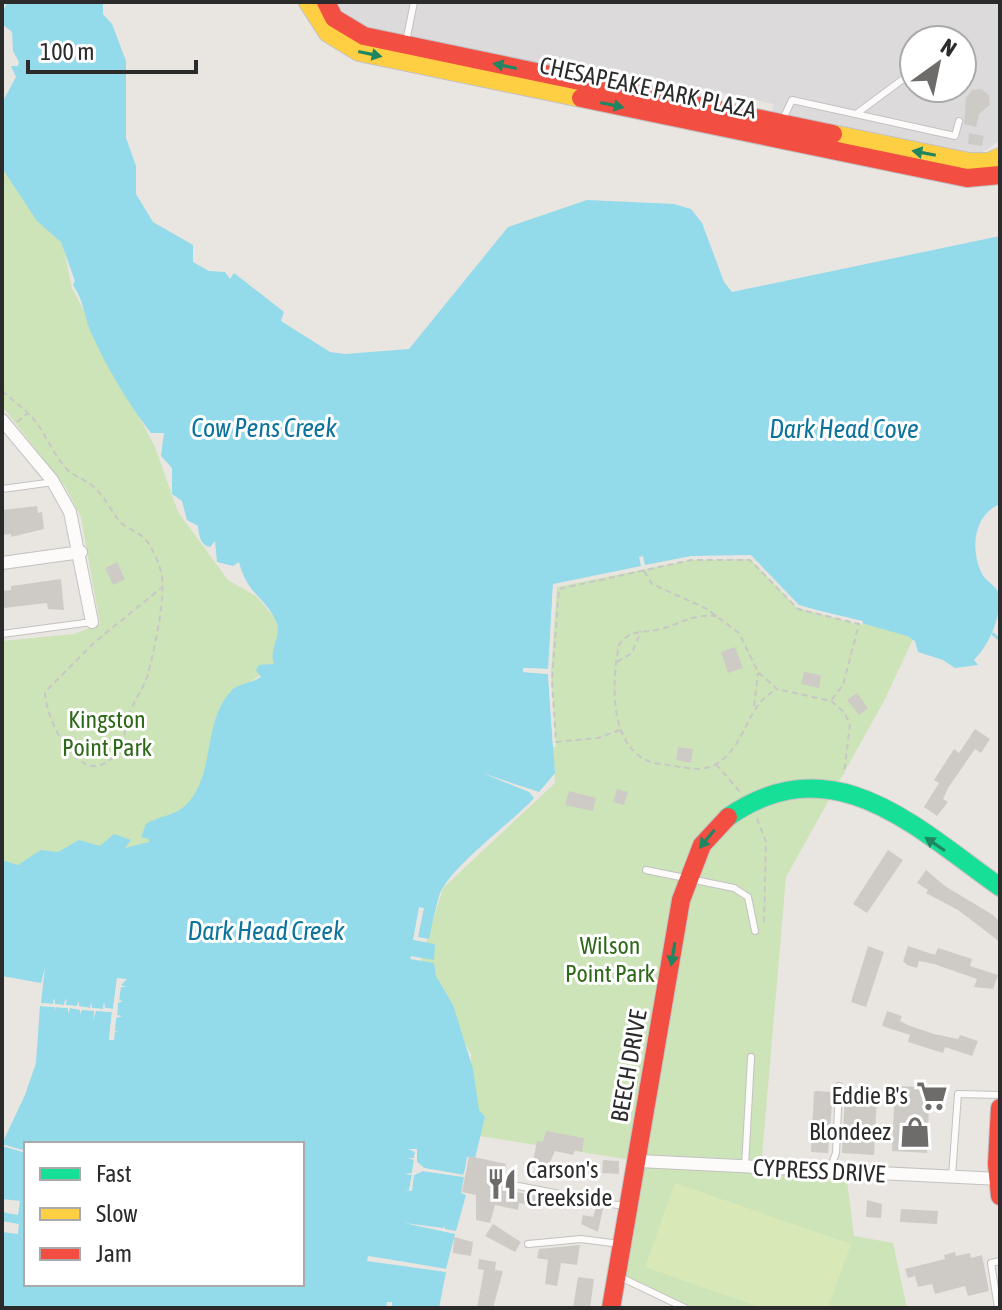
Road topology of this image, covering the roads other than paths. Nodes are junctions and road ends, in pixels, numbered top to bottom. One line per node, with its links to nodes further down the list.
1 (308, 2): 4 (street, CHESAPEAKE PARK PLAZA, one-way to 4)
2 (326, 2): 4 (street, CHESAPEAKE PARK PLAZA)
3 (414, 2): 4 (lane)
4 (402, 52): 8 (street, CHESAPEAKE PARK PLAZA, one-way to 4); 10 (street, CHESAPEAKE PARK PLAZA, one-way to 10)
5 (898, 83): 6 (lane)
6 (856, 114): 7 (lane); 8 (lane)
7 (959, 121)
8 (781, 124): 9 (street, CHESAPEAKE PARK PLAZA, one-way to 8)
9 (1000, 157)
10 (1000, 175)
11 (6, 424): 12 (street)
12 (54, 482): 13 (lane); 14 (street)
13 (2, 489)
14 (81, 552): 15 (street); 16 (street)
15 (2, 563)
16 (92, 622): 17 (lane)
17 (2, 634)
18 (646, 870): 19 (lane)
19 (688, 878): 20 (street, BEECH DRIVE, one-way to 19); 21 (lane); 26 (street, BEECH DRIVE, one-way to 26)
20 (1000, 887)
21 (755, 931)
22 (751, 1057): 27 (lane)
23 (839, 1086): 28 (lane)
24 (1000, 1095): 29 (lane)
25 (1000, 1108): 31 (street)
26 (639, 1161): 27 (street, CYPRESS DRIVE); 32 (street, BEECH DRIVE)
27 (745, 1167): 28 (street, CYPRESS DRIVE)
28 (829, 1172): 29 (street, CYPRESS DRIVE)
29 (952, 1177): 31 (street, CYPRESS DRIVE)
30 (513, 1185): 32 (lane)
31 (999, 1185)
32 (631, 1208): 34 (street, BEECH DRIVE)
33 (528, 1244): 34 (lane)
34 (623, 1245): 36 (street, BEECH DRIVE)
35 (1000, 1261): 39 (lane)
36 (617, 1275): 37 (street, BEECH DRIVE); 38 (lane)
37 (611, 1308)
38 (685, 1308)
39 (998, 1308)

